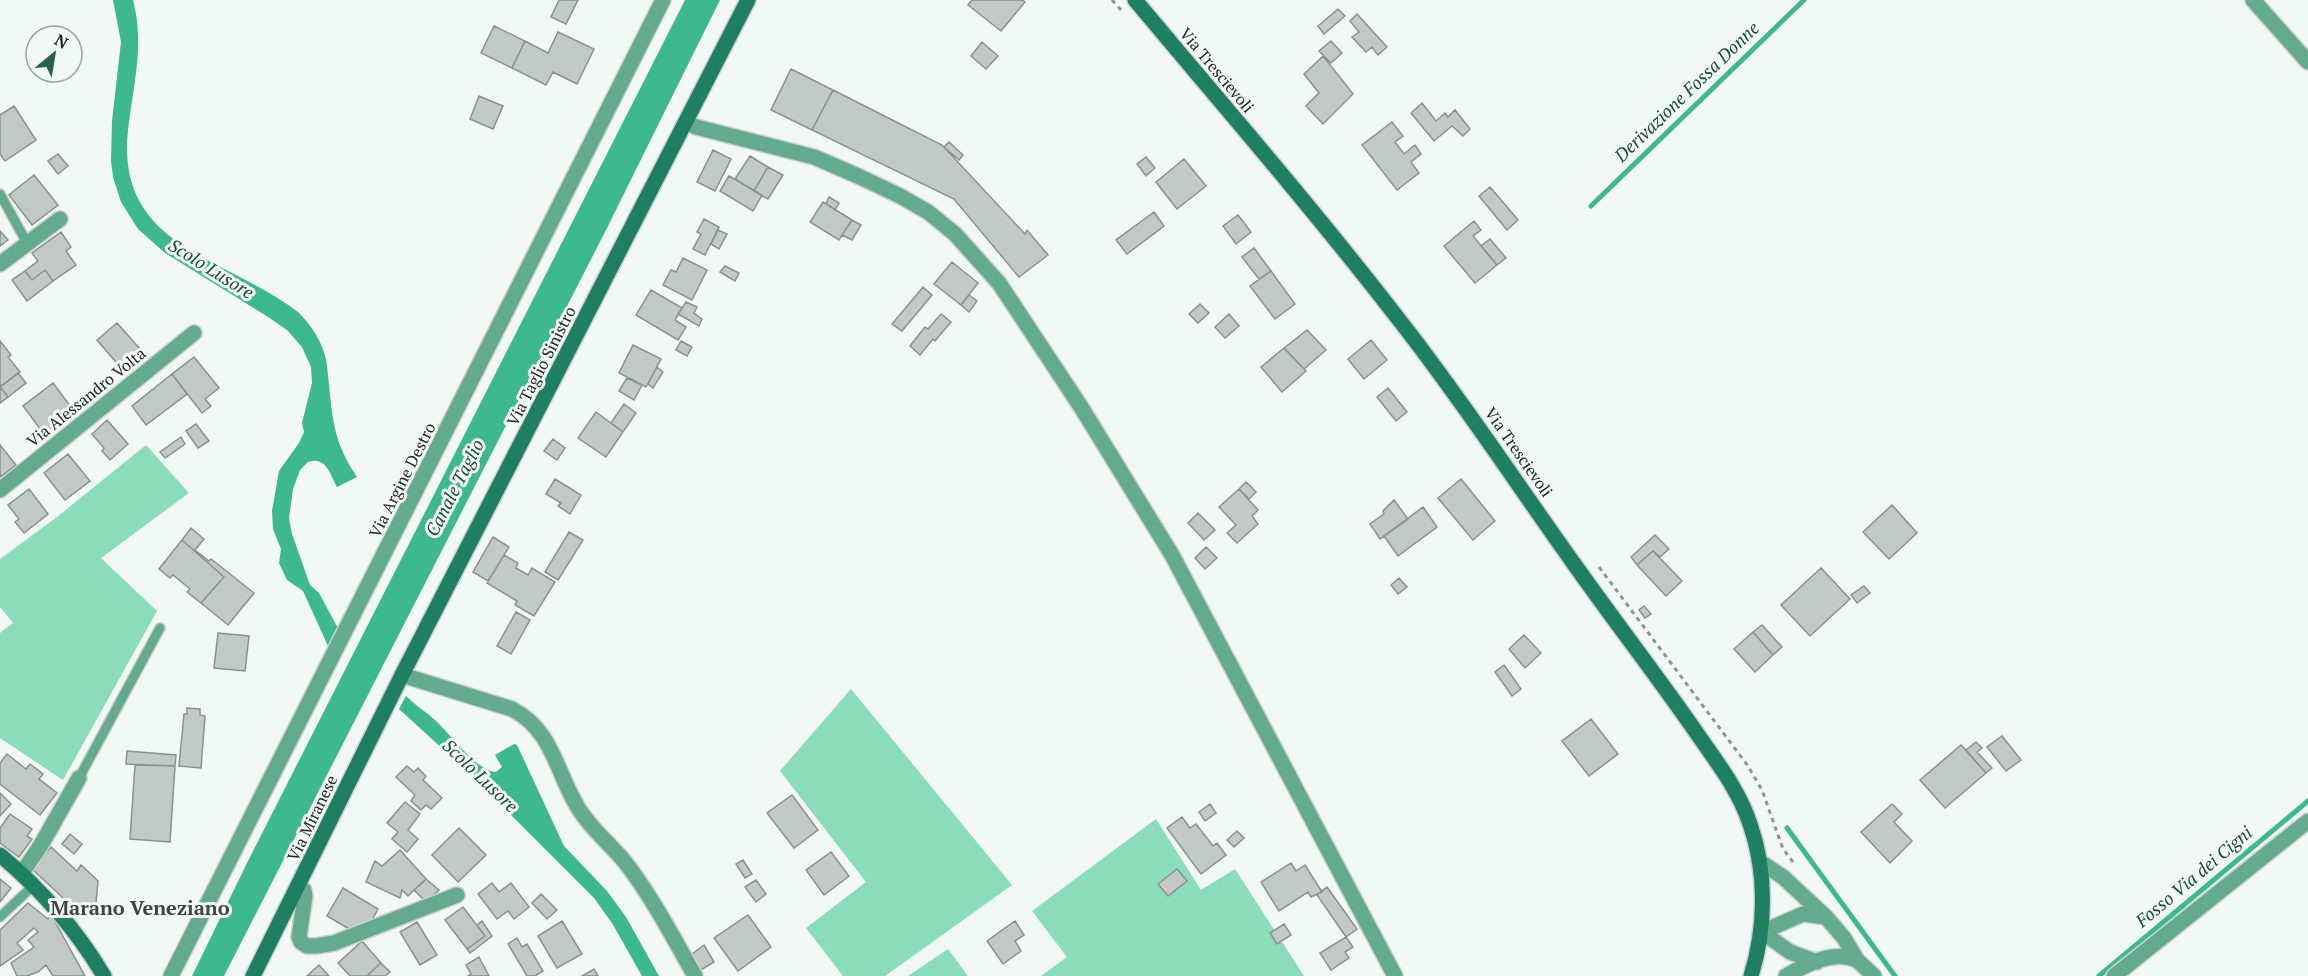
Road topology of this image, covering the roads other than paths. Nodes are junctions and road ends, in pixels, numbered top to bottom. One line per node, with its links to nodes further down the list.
1 (663, 0): 29 (street, Via Argine Destro)
2 (748, 0): 6 (main road, Via Taglio Sinistro)
3 (1135, 0): 18 (main road, Via Trescievoli)
4 (2253, 0): 5 (street)
5 (2308, 62)
6 (686, 122): 14 (main road, Via Taglio Sinistro); 32 (street)
7 (0, 194): 9 (lane)
8 (60, 219): 9 (street)
9 (27, 243): 10 (street)
10 (0, 264)
11 (194, 333): 12 (street, Via Alessandro Volta)
12 (0, 490)
13 (160, 628): 15 (lane)
14 (402, 675): 21 (main road, Via Miranese); 31 (street)
15 (79, 778): 19 (street)
16 (2308, 821): 36 (street)
17 (0, 855): 19 (main road)
18 (1759, 861): 24 (street); 25 (main road, Via Trescievoli)
19 (22, 873): 20 (main road)
20 (35, 884): 23 (lane); 28 (main road)
21 (298, 886): 22 (street); 30 (main road, Via Miranese)
22 (457, 895)
23 (0, 917)
24 (1827, 917): 25 (street); 26 (street)
25 (1762, 932): 27 (street); 33 (main road, Via Trescievoli)
26 (1857, 960): 27 (street); 35 (street)
27 (1817, 962): 34 (street)
28 (104, 976)
29 (171, 976)
30 (253, 976)
31 (694, 976)
32 (1395, 976)
33 (1751, 976)
34 (1786, 976)
35 (1874, 976)
36 (2114, 976)

